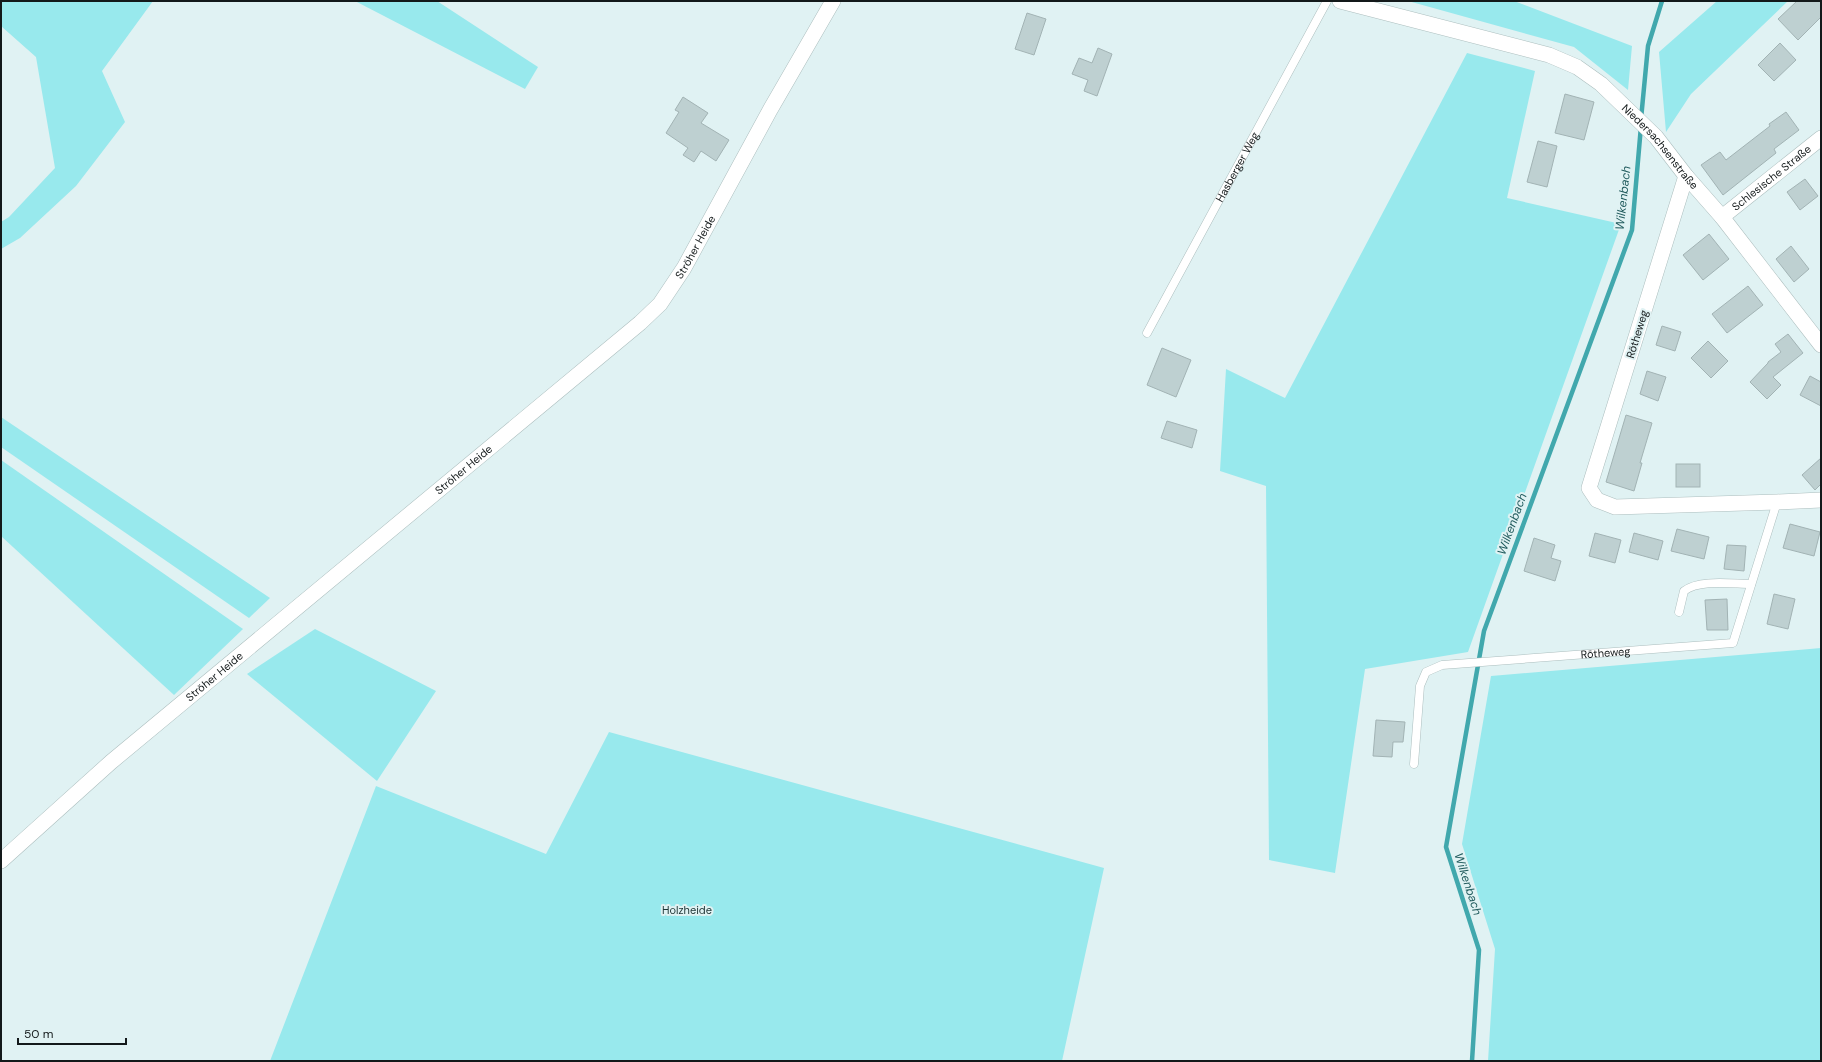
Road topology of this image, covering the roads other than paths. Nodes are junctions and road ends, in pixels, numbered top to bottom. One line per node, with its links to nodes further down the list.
1 (832, 1): 14 (street, Ströher Heide)
2 (1327, 1): 7 (lane, Hasberger Weg)
3 (1340, 1): 5 (street, Niedersachsenstraße)
4 (1821, 138): 6 (street, Schlesische Straße)
5 (1686, 176): 6 (street, Niedersachsenstraße); 10 (street, Rötheweg)
6 (1722, 217): 8 (street, Niedersachsenstraße)
7 (1147, 333)
8 (1821, 346)
9 (1821, 500): 10 (street, Rötheweg)
10 (1777, 502): 11 (lane, Rötheweg)
11 (1751, 584): 12 (lane); 13 (lane, Rötheweg)
12 (1679, 612)
13 (1414, 764)
14 (1, 861)

